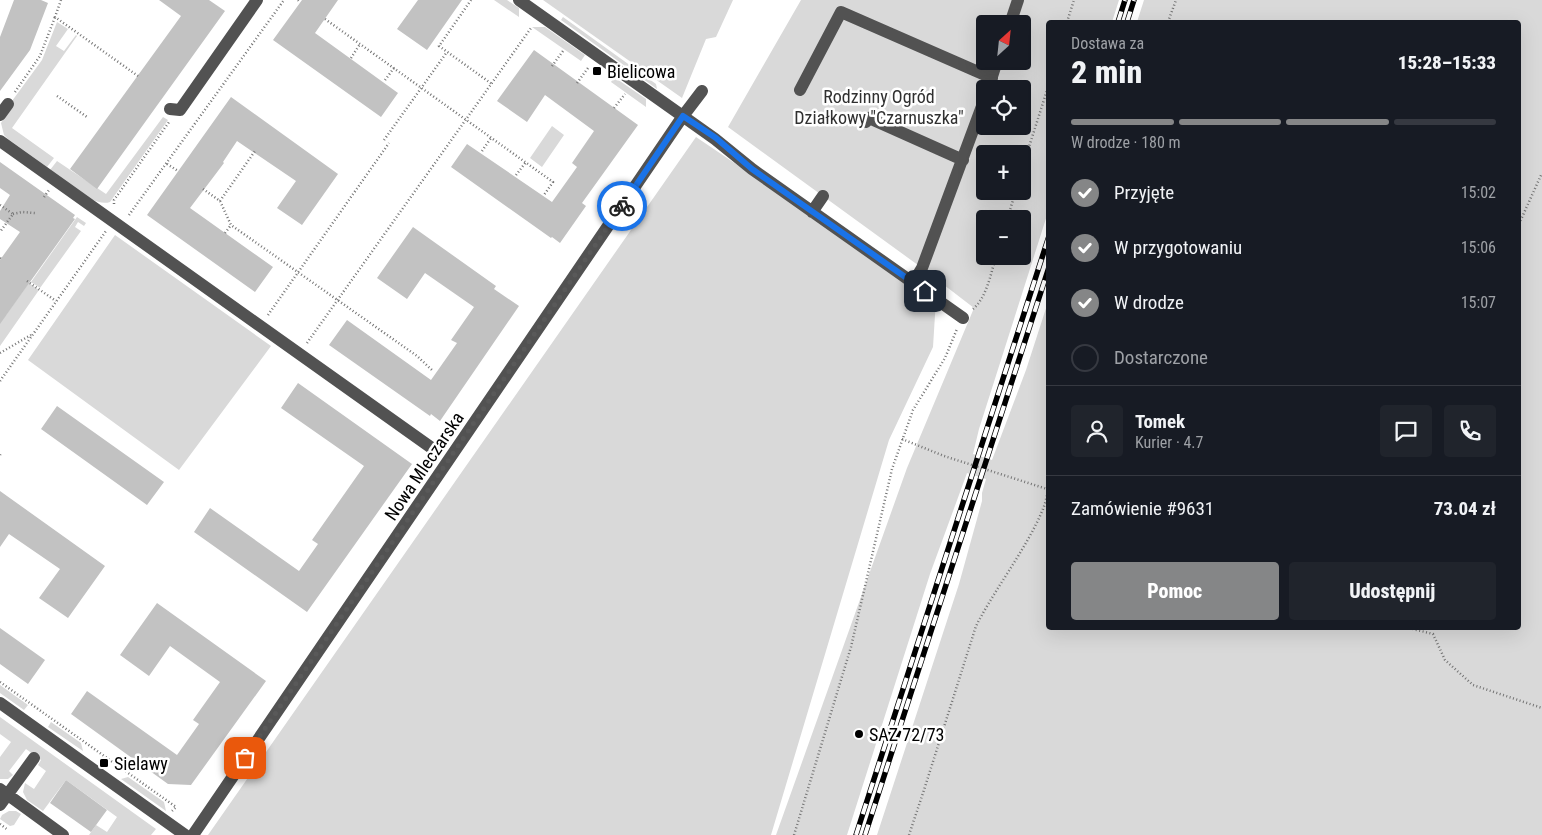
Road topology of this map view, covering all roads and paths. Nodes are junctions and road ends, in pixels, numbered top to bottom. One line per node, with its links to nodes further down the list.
1 (61, 0): 10 (path)
2 (257, 0): 35 (street)
3 (284, 0): 51 (path)
4 (472, 0): 17 (path)
5 (519, 0): 37 (street)
6 (1018, 0): 9 (street)
7 (1074, 0): 12 (path)
8 (1176, 0): 13 (path)
9 (1013, 15)
10 (55, 17): 22 (path); 33 (path)
11 (325, 19): 15 (path)
12 (1069, 20)
13 (1169, 20)
14 (532, 28): 26 (path)
15 (360, 44): 18 (path); 20 (path)
16 (564, 51): 19 (path)
17 (447, 52): 26 (path); 27 (path)
18 (351, 58)
19 (552, 66)
20 (394, 68): 23 (path); 27 (path)
21 (588, 68): 25 (path)
22 (138, 76)
23 (385, 80)
24 (984, 80): 28 (street)
25 (578, 83)
26 (492, 84): 39 (path)
27 (421, 88): 39 (path); 43 (path)
28 (800, 90)
29 (702, 91): 37 (street, Nowa Mleczarska)
30 (1046, 93): 46 (path)
31 (625, 94): 34 (path)
32 (57, 96): 38 (path)
33 (8, 104): 36 (street)
34 (614, 108)
35 (170, 110)
36 (0, 115)
37 (683, 116): 60 (street); 99 (street, Nowa Mleczarska)
38 (86, 117)
39 (467, 120): 42 (path); 72 (path)
40 (866, 122): 49 (street)
41 (976, 123): 49 (street)
42 (492, 138): 48 (path); 50 (path)
43 (384, 140)
44 (0, 141): 64 (street)
45 (389, 143): 69 (path)
46 (1030, 145)
47 (255, 151): 58 (path)
48 (482, 151)
49 (963, 160): 71 (street)
50 (526, 162): 54 (path); 56 (path)
51 (166, 164): 52 (path); 64 (path)
52 (178, 172)
53 (1542, 173): 63 (path)
54 (516, 175)
55 (203, 189): 58 (path)
56 (544, 195)
57 (822, 196): 60 (street)
58 (220, 201): 65 (path)
59 (0, 205): 62 (path)
60 (812, 212): 71 (street)
61 (36, 213): 62 (path)
62 (13, 214): 66 (path)
63 (1521, 220)
64 (116, 224): 73 (path); 75 (street)
65 (231, 225): 67 (path); 69 (path)
66 (0, 232)
67 (226, 233)
68 (993, 265): 74 (path)
69 (297, 272): 72 (path); 75 (path)
70 (28, 280): 73 (path)
71 (913, 283): 74 (street)
72 (337, 300): 78 (path); 79 (path)
73 (56, 301): 76 (path)
74 (963, 318): 81 (path)
75 (260, 326): 78 (street)
76 (34, 333): 77 (path); 80 (path)
77 (0, 353)
78 (299, 354): 82 (street)
79 (433, 372)
80 (0, 381)
81 (902, 439): 83 (path); 100 (path)
82 (436, 452)
83 (1046, 487)
84 (1046, 498): 101 (path)
85 (1417, 630): 87 (path)
86 (1432, 630): 87 (path)
87 (1433, 634): 90 (path)
88 (0, 682): 93 (path)
89 (0, 703): 98 (street)
90 (1542, 708)
91 (34, 758): 92 (street)
92 (4, 792): 94 (street); 97 (street)
93 (164, 799)
94 (0, 805)
95 (0, 824): 96 (path)
96 (8, 830)
97 (63, 835)
98 (185, 835)
99 (193, 835)
100 (794, 835)
101 (908, 835)

